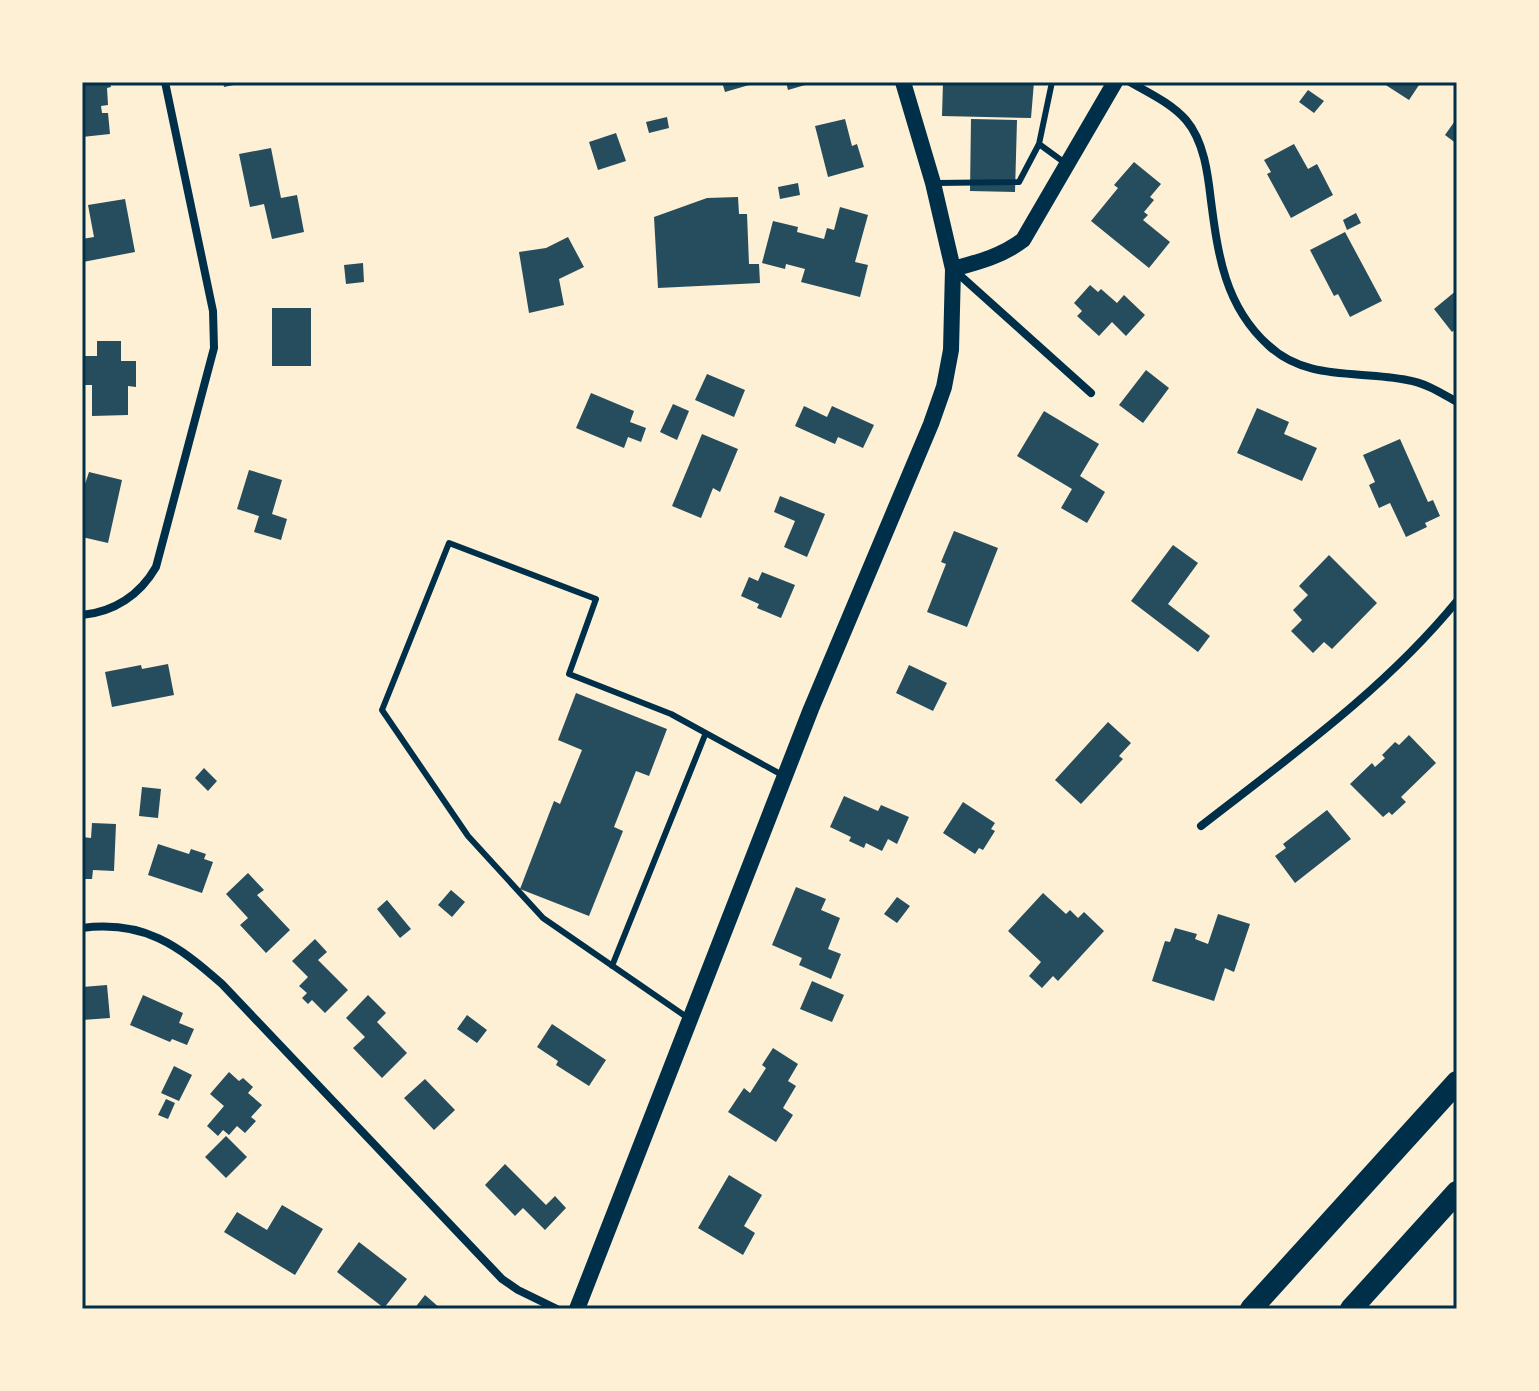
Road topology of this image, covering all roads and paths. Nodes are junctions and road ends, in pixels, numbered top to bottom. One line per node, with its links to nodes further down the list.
1 (165, 82): 13 (street)
2 (903, 82): 8 (main road)
3 (1052, 82): 6 (lane)
4 (1115, 82): 7 (main road)
5 (1130, 82): 11 (street)
6 (1039, 144): 7 (lane); 8 (lane)
7 (1068, 166): 9 (main road)
8 (933, 183): 9 (main road)
9 (953, 269): 10 (street); 15 (main road)
10 (1091, 393)
11 (1457, 402)
12 (1457, 601): 16 (street)
13 (82, 615)
14 (705, 735): 15 (lane); 18 (lane); 18 (lane)
15 (784, 776): 19 (main road)
16 (1201, 826)
17 (82, 928): 22 (street)
18 (612, 966): 19 (lane)
19 (689, 1019): 23 (main road)
20 (1457, 1082): 24 (highway)
21 (1457, 1192): 25 (highway)
22 (557, 1309)
23 (577, 1309)
24 (1251, 1309)
25 (1351, 1309)

